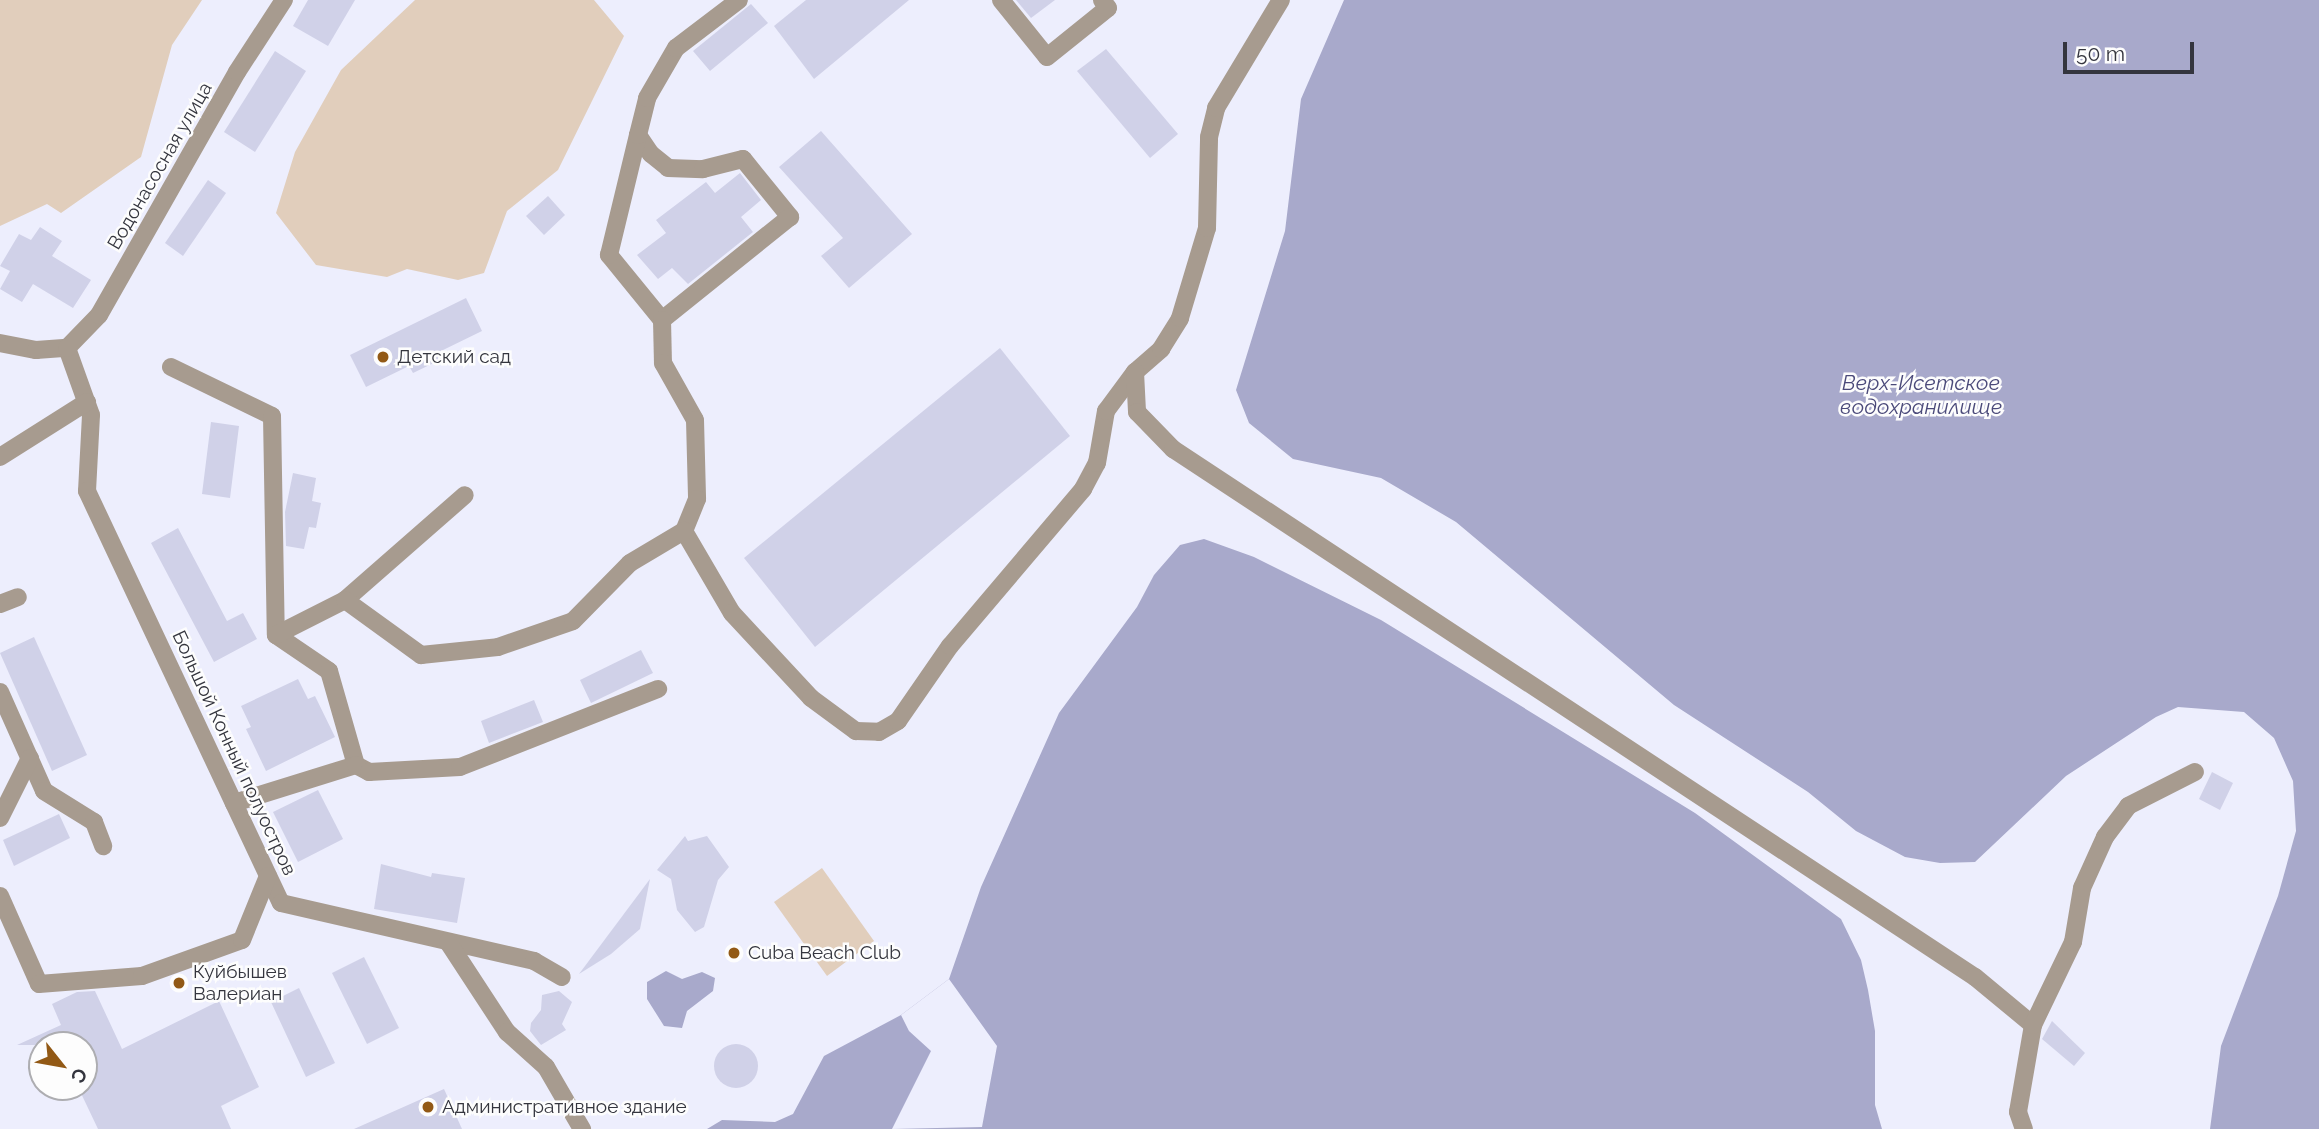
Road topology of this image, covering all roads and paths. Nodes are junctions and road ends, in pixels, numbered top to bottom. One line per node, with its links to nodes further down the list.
1 (284, 0): 9 (street, Водонасосная улица)
2 (739, 0): 6 (street)
3 (1001, 0): 4 (street)
4 (1102, 0)
5 (1281, 0): 11 (street)
6 (638, 135): 7 (street); 7 (street)
7 (662, 320): 15 (street)
8 (0, 343): 9 (street)
9 (67, 348): 12 (street, Большой Конный полуостров)
10 (171, 367): 19 (street)
11 (1135, 372): 15 (street); 32 (street)
12 (87, 402): 13 (street); 25 (street, Большой Конный полуостров)
13 (0, 457)
14 (465, 495): 17 (street)
15 (684, 531): 17 (street)
16 (18, 597): 18 (street)
17 (345, 600): 19 (street)
18 (0, 604)
19 (276, 635): 23 (street)
20 (657, 689): 23 (street)
21 (0, 692): 22 (street)
22 (30, 758): 26 (street); 27 (street)
23 (356, 765): 25 (street)
24 (2195, 772): 32 (street)
25 (234, 803): 28 (street, Большой Конный полуостров)
26 (0, 818)
27 (103, 846)
28 (268, 876): 29 (street); 30 (street, Большой Конный полуостров)
29 (0, 896)
30 (448, 942): 31 (street, Большой Конный полуостров); 33 (street)
31 (562, 977)
32 (2033, 1025): 34 (street)
33 (582, 1129)
34 (2024, 1129)

